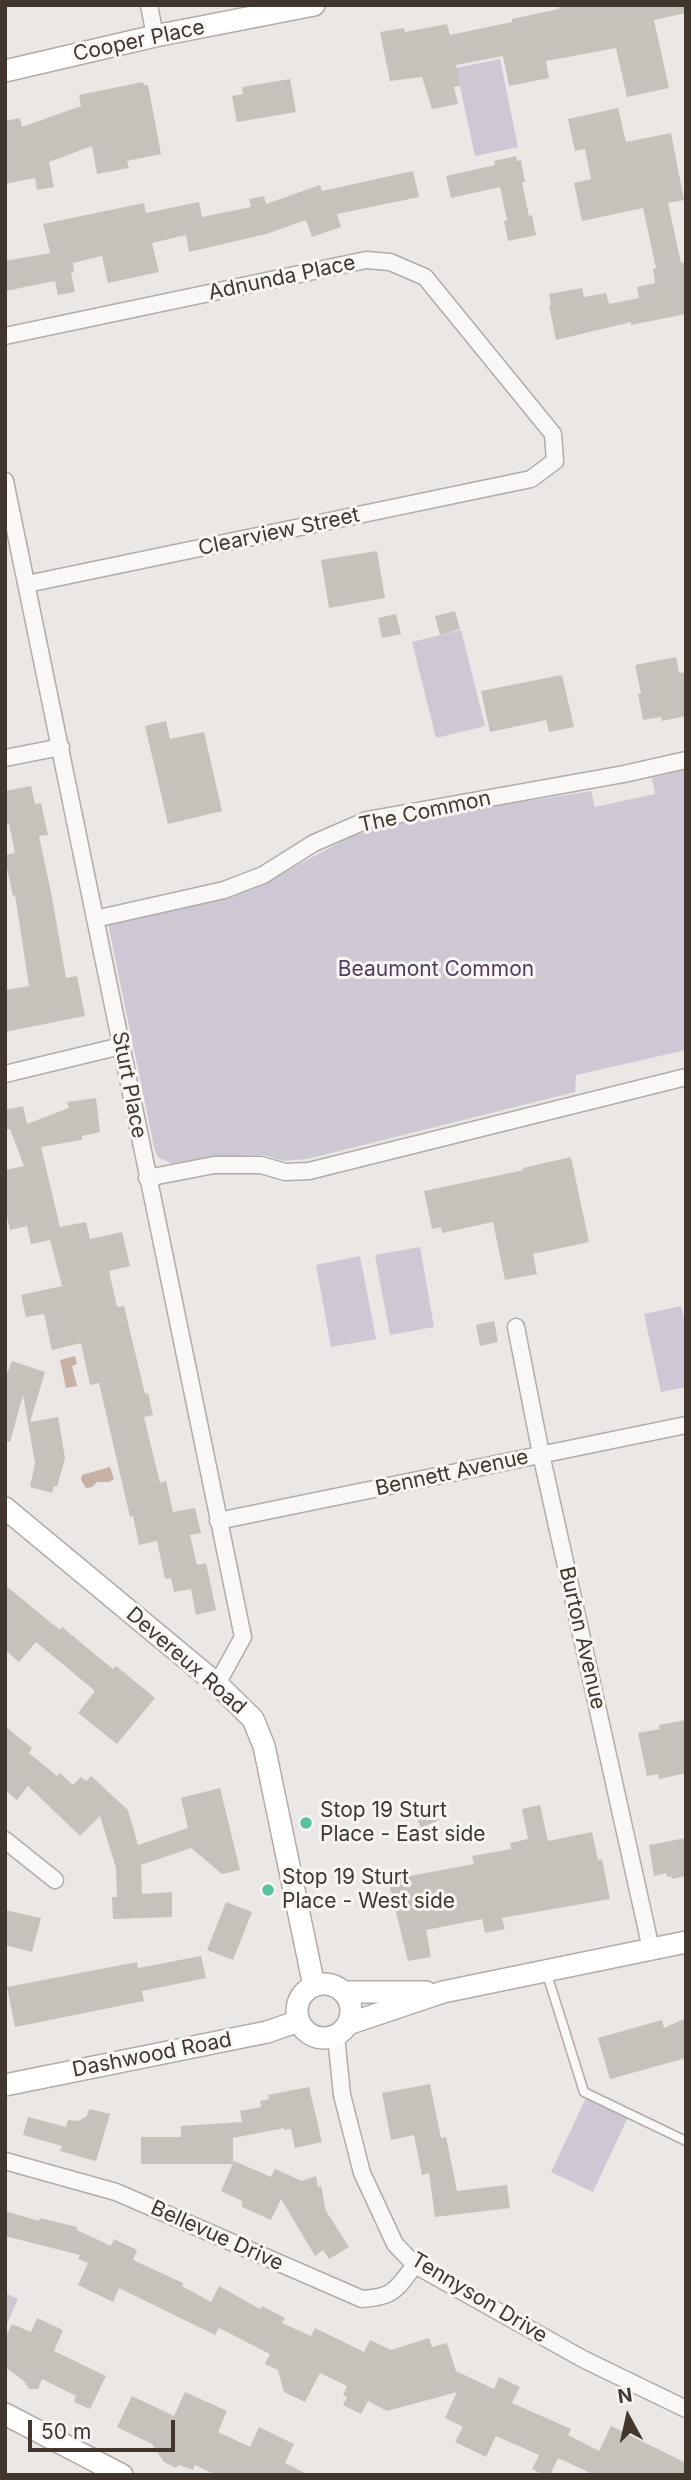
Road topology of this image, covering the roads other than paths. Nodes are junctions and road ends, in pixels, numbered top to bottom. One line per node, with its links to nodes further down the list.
1 (149, 5): 3 (street)
2 (314, 5): 3 (street, Cooper Place)
3 (155, 36): 4 (street, Cooper Place)
4 (5, 71)
5 (5, 336): 6 (street, Adnunda Place)
6 (531, 479): 8 (street, Clearview Street)
7 (5, 481): 8 (street, Sturt Place)
8 (27, 584): 9 (street, Sturt Place)
9 (61, 747): 10 (street); 12 (street, Sturt Place)
10 (5, 758)
11 (686, 760): 12 (street, The Common)
12 (95, 919): 13 (street, Sturt Place)
13 (121, 1046): 14 (street); 16 (street, Sturt Place)
14 (5, 1074)
15 (686, 1077): 16 (street)
16 (147, 1178): 21 (street, Sturt Place)
17 (516, 1326): 19 (street, Burton Avenue)
18 (686, 1425): 19 (street, Bennett Avenue)
19 (541, 1454): 21 (street, Bennett Avenue); 26 (street, Burton Avenue)
20 (5, 1508): 22 (street, Devereux Road)
21 (218, 1521): 22 (street, Sturt Place)
22 (217, 1684): 28 (street, Devereux Road)
23 (5, 1840): 24 (street)
24 (55, 1880)
25 (686, 1942): 26 (street)
26 (651, 1949): 27 (street)
27 (546, 1971): 30 (street); 34 (lane)
28 (314, 1986): 29 (street); 31 (street)
29 (344, 1992): 30 (street); 32 (street)
30 (443, 1993): 32 (street)
31 (299, 2021): 32 (street); 33 (street, Dashwood Road)
32 (342, 2030): 36 (street, Tennyson Drive)
33 (5, 2085)
34 (686, 2141)
35 (5, 2161): 36 (street, Bellevue Drive)
36 (415, 2265): 37 (street, Tennyson Drive)
37 (686, 2409)
38 (5, 2414): 39 (street)
39 (122, 2475)

